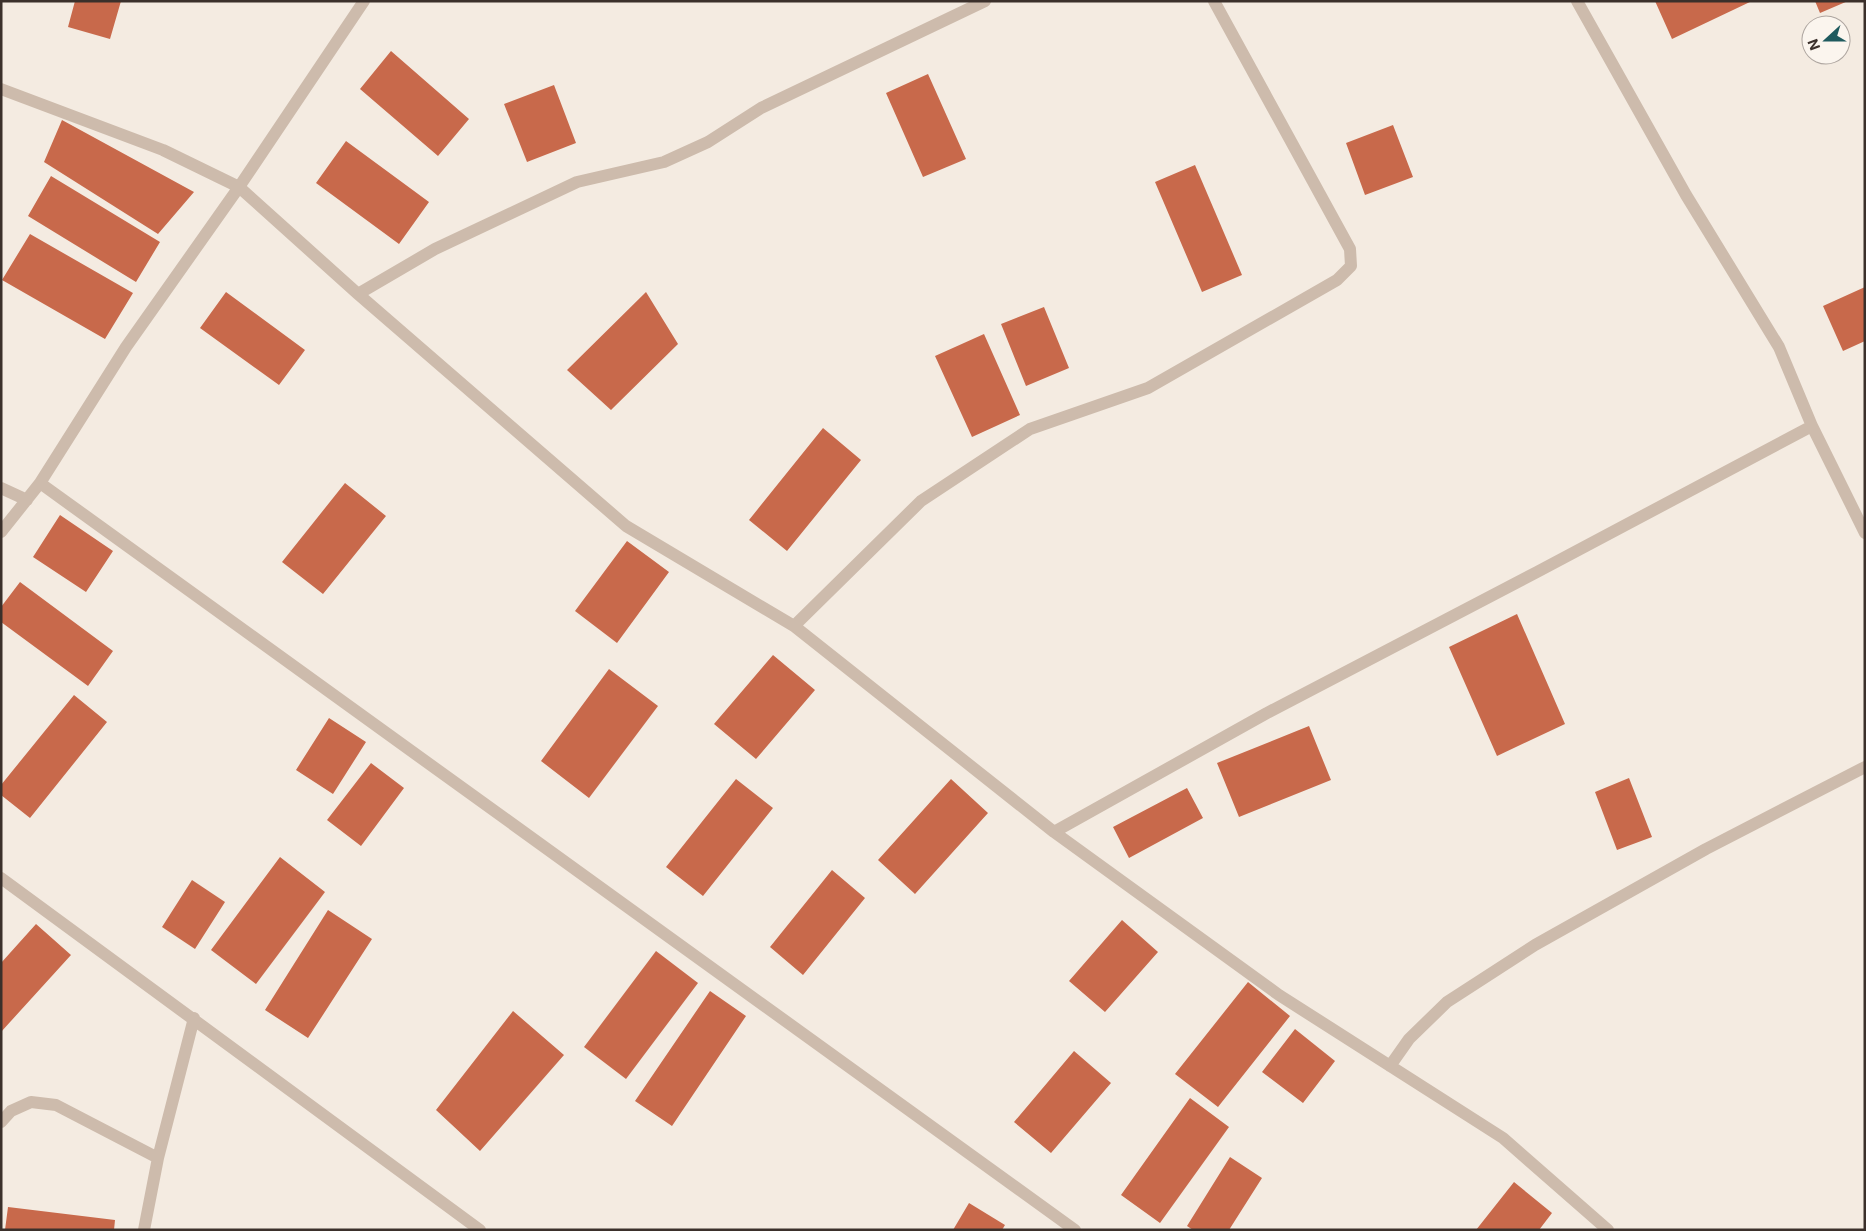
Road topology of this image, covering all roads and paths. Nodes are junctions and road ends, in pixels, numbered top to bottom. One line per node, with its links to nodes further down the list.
1 (364, 1): 6 (street)
2 (985, 1): 7 (street)
3 (1214, 1): 14 (street)
4 (1577, 1): 8 (street)
5 (1, 89): 6 (street)
6 (240, 187): 7 (street); 9 (street)
7 (358, 294): 14 (street)
8 (1812, 426): 13 (street); 16 (street)
9 (40, 483): 11 (street); 24 (street)
10 (1, 488): 11 (street)
11 (26, 500): 12 (street)
12 (1, 532)
13 (1865, 533)
14 (794, 626): 16 (street)
15 (1865, 767): 19 (street)
16 (1054, 832): 19 (street)
17 (1, 878): 18 (street)
18 (194, 1018): 21 (street); 23 (street)
19 (1390, 1066): 25 (street)
20 (1, 1122): 21 (street)
21 (158, 1158): 22 (street)
22 (144, 1230)
23 (480, 1230)
24 (1075, 1230)
25 (1608, 1230)

